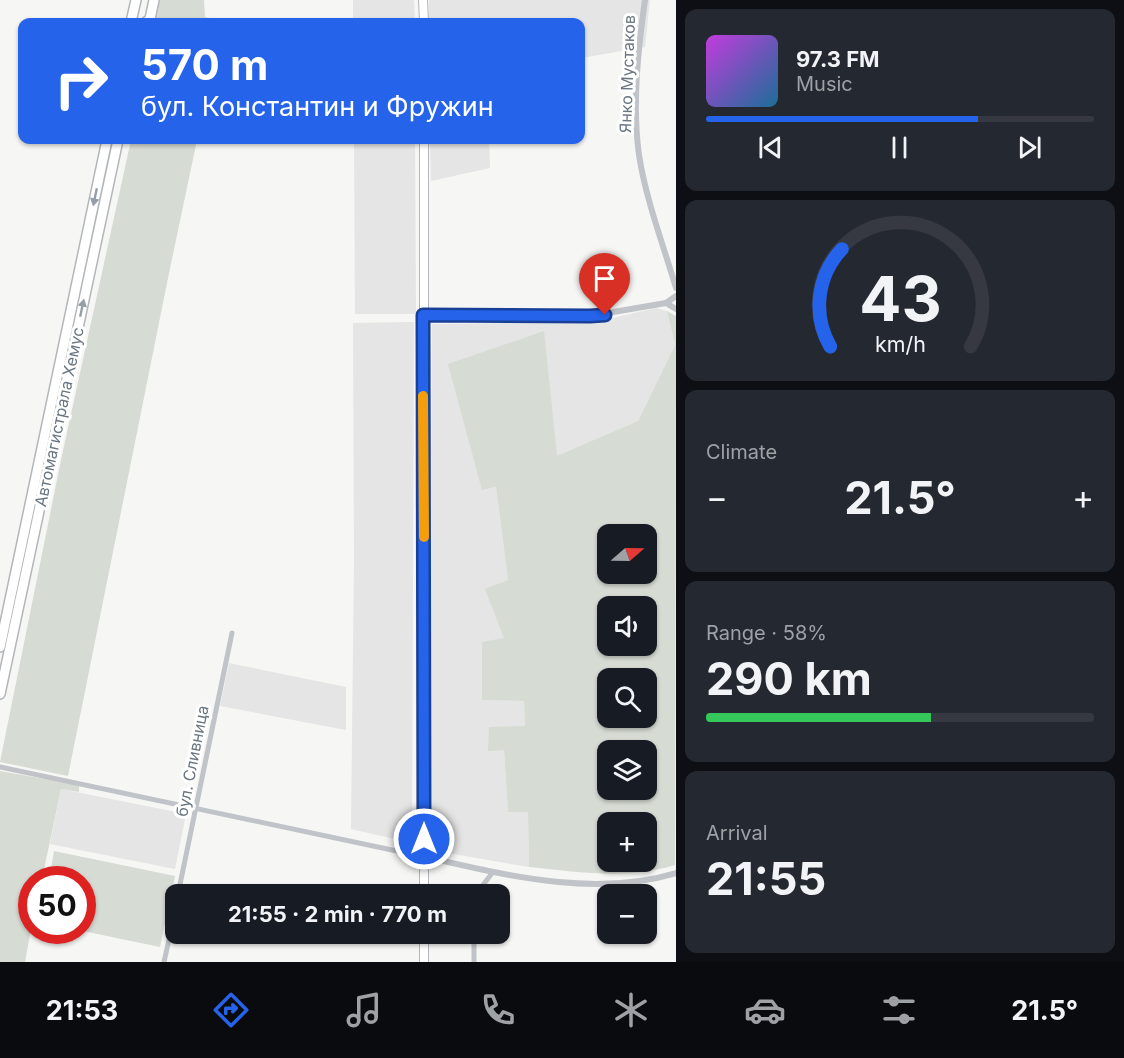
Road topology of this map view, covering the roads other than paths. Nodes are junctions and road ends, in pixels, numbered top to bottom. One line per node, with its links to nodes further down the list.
1 (136, 0): 6 (highway)
2 (148, 0): 7 (highway)
3 (154, 0): 8 (highway)
4 (423, 0): 9 (main road)
5 (645, 0): 13 (street, Янко Мустаков)
6 (132, 18)
7 (146, 18)
8 (150, 18)
9 (424, 18)
10 (106, 144): 19 (highway, Автомагистрала Хемус, one-way to 19)
11 (117, 144): 20 (highway, Автомагистрала Хемус, one-way to 11)
12 (424, 144): 17 (main road)
13 (675, 288)
14 (675, 296): 15 (street)
15 (666, 303): 16 (street); 17 (street)
16 (675, 309)
17 (423, 315): 23 (main road)
18 (232, 633): 22 (street, бул. Сливница)
19 (0, 647)
20 (0, 694)
21 (0, 767): 22 (street)
22 (196, 809): 23 (street); 26 (street, бул. Сливница)
23 (425, 857): 24 (street); 27 (main road)
24 (493, 872): 25 (street); 28 (street)
25 (675, 873)
26 (180, 884)
27 (424, 884)
28 (484, 884)
29 (168, 944): 32 (street)
30 (424, 944): 33 (main road)
31 (474, 944): 34 (street)
32 (164, 962)
33 (424, 962)
34 (474, 962)

